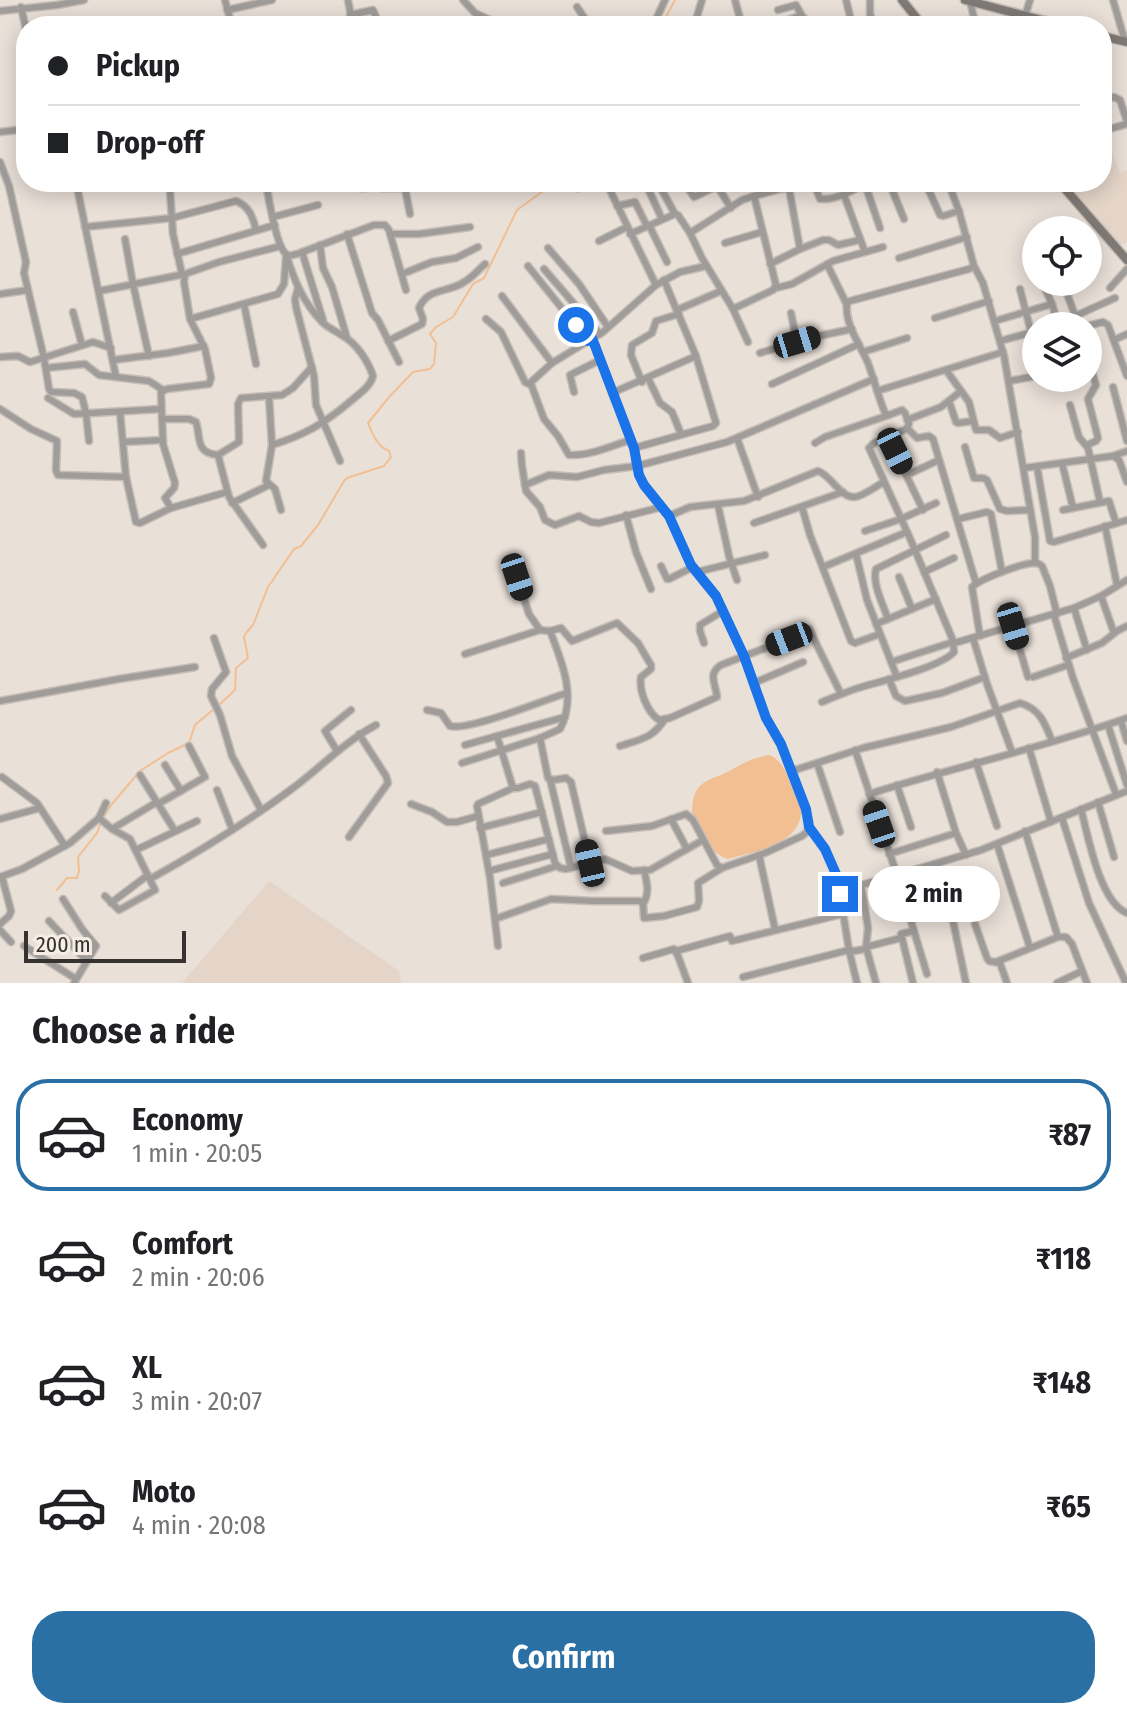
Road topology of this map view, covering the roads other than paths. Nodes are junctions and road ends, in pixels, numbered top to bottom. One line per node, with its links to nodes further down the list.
1 (84, 0): 10 (street)
2 (225, 0): 14 (street)
3 (272, 0): 14 (street)
4 (348, 0): 17 (street)
5 (463, 0): 21 (street)
6 (902, 0): 24 (main road)
7 (1030, 0): 25 (street)
8 (1113, 0): 26 (street)
9 (967, 1): 11 (main road)
10 (30, 3): 12 (street)
11 (1002, 5): 25 (main road)
12 (21, 7): 16 (street); 18 (street)
13 (577, 7): 22 (street)
14 (227, 10): 19 (street)
15 (778, 10): 23 (street)
16 (0, 11)
17 (350, 15): 20 (street)
18 (23, 16)
19 (229, 16)
20 (376, 16)
21 (481, 16)
22 (583, 16)
23 (802, 16)
24 (915, 16)
25 (1025, 16)
26 (1126, 42)
27 (1112, 98): 28 (street)
28 (1127, 123)
29 (0, 162): 104 (street)
30 (78, 192): 60 (street)
31 (170, 192): 55 (street)
32 (268, 192): 58 (street)
33 (406, 192): 53 (street)
34 (611, 192): 50 (street)
35 (650, 192): 56 (street)
36 (663, 192): 54 (street)
37 (721, 192): 51 (street)
38 (772, 192): 48 (street)
39 (790, 192): 79 (street)
40 (818, 192): 47 (street)
41 (847, 192): 47 (street)
42 (869, 192): 62 (street)
43 (893, 192): 57 (street)
44 (930, 192): 52 (street)
45 (952, 192): 52 (street)
46 (1068, 192): 85 (main road)
47 (844, 195): 71 (street)
48 (754, 196): 51 (street); 65 (street)
49 (318, 205): 58 (street)
50 (617, 206): 59 (street); 64 (street)
51 (731, 208): 66 (street)
52 (959, 211): 69 (street)
53 (410, 214)
54 (675, 214): 56 (street); 66 (street)
55 (172, 218): 60 (street); 63 (street); 82 (street)
56 (662, 219): 59 (street)
57 (904, 219)
58 (274, 221): 63 (street); 75 (street)
59 (648, 226): 64 (street); 86 (street)
60 (85, 227): 106 (street)
61 (470, 227): 68 (street)
62 (880, 228)
63 (256, 230): 82 (street)
64 (629, 230): 72 (street); 99 (street)
65 (762, 232): 73 (street); 88 (street)
66 (690, 233): 91 (street)
67 (347, 234): 68 (street); 74 (street); 139 (street)
68 (390, 234): 96 (street)
69 (967, 237): 84 (street); 92 (street)
70 (125, 239): 98 (street)
71 (860, 240): 79 (street); 81 (street)
72 (599, 241)
73 (725, 243)
74 (320, 245): 80 (street); 135 (street)
75 (281, 246): 83 (street); 95 (street)
76 (478, 247): 96 (street)
77 (883, 247): 81 (street)
78 (548, 248): 130 (street)
79 (800, 249): 88 (street)
80 (302, 252): 83 (street); 128 (street)
81 (865, 252): 89 (street)
82 (177, 254): 95 (street)
83 (286, 254): 100 (street); 113 (street)
84 (899, 258)
85 (1127, 260)
86 (667, 262)
87 (485, 264): 139 (street)
88 (770, 264): 101 (street)
89 (827, 264): 101 (street); 115 (street)
90 (528, 266): 137 (street)
91 (706, 266): 97 (street); 107 (street)
92 (974, 266): 112 (street); 115 (street)
93 (544, 269): 132 (street)
94 (1127, 269): 102 (street)
95 (184, 274): 98 (street); 125 (street)
96 (402, 274): 105 (street)
97 (664, 280): 99 (street); 118 (street)
98 (133, 284): 106 (street); 150 (street)
99 (656, 285): 130 (street)
100 (298, 288): 128 (street); 159 (street)
101 (776, 288): 116 (street)
102 (1110, 288)
103 (1020, 289): 119 (street)
104 (28, 290): 108 (street); 153 (street)
105 (406, 290)
106 (99, 291): 146 (street)
107 (721, 291): 116 (street); 118 (street)
108 (0, 294)
109 (502, 296): 157 (street)
110 (1048, 296): 114 (street)
111 (1115, 298): 121 (street)
112 (989, 301): 124 (street); 127 (street)
113 (244, 304): 125 (street); 158 (street)
114 (1052, 304): 119 (street); 120 (street)
115 (847, 305): 131 (street)
116 (733, 309): 141 (street)
117 (73, 312): 144 (street)
118 (678, 312): 151 (street); 166 (street)
119 (1026, 312)
120 (1055, 312)
121 (1082, 312)
122 (791, 313): 142 (street)
123 (1022, 313): 127 (street)
124 (935, 318)
125 (190, 319): 145 (street)
126 (486, 319): 168 (street)
127 (995, 321): 140 (street)
128 (324, 324): 135 (street)
129 (1102, 324): 138 (street)
130 (608, 327): 132 (street)
131 (852, 329): 142 (street); 143 (street)
132 (600, 334): 137 (street)
133 (1127, 334): 138 (street)
134 (1022, 335): 140 (street)
135 (347, 338): 188 (street)
136 (907, 338): 147 (street)
137 (590, 340): 155 (street); 157 (street)
138 (1114, 340): 162 (street)
139 (388, 341): 156 (street)
140 (1000, 341): 148 (street)
141 (748, 342)
142 (797, 342): 149 (street)
143 (859, 344): 147 (street); 169 (street)
144 (82, 345): 146 (street); 153 (street)
145 (204, 346): 150 (street); 171 (street)
146 (111, 348): 154 (street)
147 (863, 352): 164 (street)
148 (1003, 352): 161 (street); 167 (street)
149 (760, 353)
150 (149, 356): 154 (street)
151 (696, 356): 166 (street); 191 (street)
152 (0, 357): 153 (street)
153 (44, 358): 160 (street)
154 (113, 360): 163 (street)
155 (600, 360): 174 (street); 176 (street)
156 (399, 362)
157 (552, 363): 168 (street)
158 (256, 364)
159 (312, 367): 177 (street); 188 (street)
160 (46, 368): 163 (street); 184 (street)
161 (946, 370): 172 (street); 173 (street)
162 (1127, 376)
163 (116, 377): 171 (street)
164 (874, 379): 172 (street); 193 (street)
165 (1022, 379): 167 (street)
166 (645, 380): 176 (street); 191 (street)
167 (1009, 381): 190 (street)
168 (531, 384): 195 (street)
169 (772, 384)
170 (1113, 387): 197 (street)
171 (163, 390): 182 (street)
172 (877, 391): 185 (street)
173 (961, 391): 179 (street); 187 (street)
174 (574, 392)
175 (1092, 392): 201 (street)
176 (612, 393): 195 (street)
177 (269, 397): 200 (street); 206 (street)
178 (48, 398): 184 (street)
179 (949, 401): 187 (street); 189 (street)
180 (1070, 405): 201 (street)
181 (0, 409): 216 (street)
182 (161, 409): 183 (street); 186 (street)
183 (120, 412): 184 (street); 198 (street)
184 (86, 413): 196 (street)
185 (889, 415): 189 (street); 199 (street)
186 (162, 419): 194 (street); 206 (street)
187 (973, 421): 190 (street)
188 (323, 424): 200 (street); 210 (street)
189 (907, 424): 192 (street); 209 (street)
190 (1018, 432): 214 (street)
191 (681, 434): 203 (street)
192 (888, 437): 215 (street); 217 (street)
193 (737, 438): 212 (street); 223 (street)
194 (163, 440): 198 (street); 230 (street)
195 (630, 440): 203 (street)
196 (89, 441)
197 (1127, 441)
198 (123, 442): 216 (street)
199 (815, 443)
200 (272, 445): 219 (street)
201 (1087, 445): 208 (street)
202 (965, 447): 234 (street)
203 (634, 448): 212 (street)
204 (1127, 451): 207 (street)
205 (521, 453): 220 (street)
206 (218, 455): 221 (street)
207 (1113, 456): 208 (street); 218 (street)
208 (1091, 459): 211 (street); 224 (street)
209 (939, 460): 215 (street); 239 (street)
210 (340, 461)
211 (1062, 463): 213 (street); 231 (street)
212 (637, 466): 220 (street); 228 (street)
213 (1037, 467): 214 (street); 243 (street)
214 (1024, 468): 234 (street)
215 (907, 475): 233 (street)
216 (126, 477): 230 (street)
217 (884, 482): 222 (street); 238 (street)
218 (1127, 482)
219 (269, 485): 225 (street); 232 (street)
220 (525, 485): 236 (street)
221 (227, 492): 225 (street); 230 (street)
222 (843, 492): 223 (street); 229 (street)
223 (758, 497): 227 (street)
224 (1100, 502): 231 (street); 242 (street)
225 (232, 503): 247 (street)
226 (936, 503): 233 (street)
227 (718, 505): 237 (street); 253 (street)
228 (662, 507): 236 (street); 237 (street)
229 (802, 507): 241 (street); 255 (street)
230 (171, 508)
231 (1073, 508): 235 (street)
232 (281, 510)
233 (923, 510): 238 (street)
234 (1030, 510): 252 (street)
235 (1063, 510)
236 (626, 515): 265 (street)
237 (669, 516): 256 (street)
238 (901, 519): 244 (street); 245 (street)
239 (958, 519): 258 (street); 263 (street)
240 (1127, 520): 242 (street)
241 (754, 523)
242 (1116, 523): 243 (street)
243 (1105, 526): 264 (street)
244 (865, 531)
245 (907, 532): 248 (street); 249 (street)
246 (946, 535): 248 (street)
247 (263, 545)
248 (915, 551): 257 (street); 272 (street)
249 (856, 554): 255 (street); 273 (street)
250 (765, 555): 253 (street)
251 (954, 558): 257 (street)
252 (1035, 563): 258 (street); 271 (street)
253 (732, 564): 256 (street); 261 (street)
254 (661, 566): 256 (street)
255 (823, 567): 280 (street)
256 (695, 570): 270 (street)
257 (924, 572): 267 (street)
258 (1002, 572): 263 (street)
259 (517, 577): 277 (street)
260 (899, 577): 269 (street)
261 (737, 580)
262 (1127, 580): 264 (street)
263 (976, 583): 281 (street)
264 (1117, 585): 266 (street)
265 (651, 589)
266 (1101, 596): 268 (street); 279 (street)
267 (936, 599): 269 (street); 284 (street)
268 (1074, 608): 271 (street); 286 (street)
269 (912, 609): 272 (street)
270 (723, 611): 285 (street); 288 (street)
271 (1056, 614): 274 (street); 291 (street)
272 (888, 619): 273 (street)
273 (876, 624): 280 (street)
274 (1013, 626): 281 (street); 291 (street)
275 (1127, 626): 279 (street)
276 (809, 629): 297 (street)
277 (540, 630): 278 (street); 287 (street)
278 (553, 630): 296 (street); 304 (street)
279 (1114, 633): 286 (street)
280 (880, 634): 290 (street)
281 (977, 637): 284 (street); 293 (street)
282 (214, 638): 344 (street)
283 (789, 639): 288 (street)
284 (953, 642): 290 (street); 294 (street)
285 (704, 643)
286 (1087, 650): 291 (street)
287 (465, 654)
288 (744, 656): 295 (street); 304 (street)
289 (803, 662): 295 (street)
290 (891, 662): 294 (street)
291 (1067, 662): 308 (street)
292 (195, 667): 298 (street)
293 (985, 677): 294 (street); 302 (street)
294 (893, 678): 297 (street)
295 (754, 683): 326 (street)
296 (567, 693): 301 (street); 303 (street)
297 (841, 694): 299 (street)
298 (0, 701)
299 (822, 702)
300 (351, 710): 319 (street)
301 (427, 710)
302 (996, 711): 312 (street); 318 (street); 321 (street)
303 (565, 717): 310 (street); 311 (street)
304 (665, 719): 316 (street)
305 (1124, 720): 307 (street); 313 (street)
306 (376, 725): 309 (street)
307 (1108, 725): 308 (street); 335 (street)
308 (1092, 731): 312 (street); 337 (street)
309 (359, 734): 319 (street); 364 (street)
310 (497, 736): 314 (street); 320 (street)
311 (540, 738): 320 (street); 330 (street)
312 (1052, 741): 317 (street)
313 (1127, 741)
314 (465, 745)
315 (189, 746): 334 (street)
316 (620, 746)
317 (1029, 748): 321 (street); 352 (street)
318 (855, 750): 324 (street); 336 (street)
319 (337, 751): 344 (street)
320 (501, 751): 323 (street); 332 (street)
321 (1012, 752): 322 (street)
322 (976, 762): 327 (street); 353 (street)
323 (462, 763)
324 (817, 763): 326 (street); 362 (street)
325 (165, 765): 334 (street)
326 (792, 771): 354 (street)
327 (937, 772): 331 (street); 363 (street)
328 (140, 775): 340 (street)
329 (2, 777): 342 (street)
330 (550, 779): 377 (street); 380 (street)
331 (897, 785): 336 (street); 355 (street)
332 (513, 788): 345 (street); 346 (street)
333 (217, 790): 358 (street)
334 (181, 791): 340 (street)
335 (1126, 792): 337 (street)
336 (869, 794): 372 (street)
337 (1116, 794): 338 (street)
338 (1098, 802): 343 (street); 376 (street)
339 (106, 803): 350 (street)
340 (157, 803): 357 (street); 359 (street)
341 (411, 804): 346 (street)
342 (40, 808): 348 (street); 368 (street)
343 (1081, 809): 347 (street); 394 (street)
344 (261, 810): 358 (street)
345 (542, 812): 356 (street); 365 (street)
346 (478, 816): 356 (street)
347 (1062, 818): 352 (street); 427 (street)
348 (0, 819)
349 (671, 819): 360 (street); 366 (street); 369 (street)
350 (101, 820): 357 (street); 368 (street)
351 (197, 821): 359 (street)
352 (1051, 822): 361 (street)
353 (997, 826)
354 (809, 827): 374 (street); 389 (street)
355 (911, 827)
356 (480, 828): 373 (street)
357 (112, 829): 370 (street)
358 (232, 829): 386 (street)
359 (175, 831): 370 (street)
360 (606, 831)
361 (1025, 831): 367 (street); 403 (street)
362 (840, 832)
363 (956, 833): 372 (street); 375 (street)
364 (349, 837)
365 (549, 839): 371 (street); 373 (street)
366 (703, 840): 369 (street); 381 (street)
367 (997, 844): 375 (street); 409 (street)
368 (65, 846): 385 (street)
369 (687, 849): 382 (street)
370 (136, 850): 386 (street)
371 (553, 854): 379 (street); 383 (street)
372 (889, 854): 384 (street)
373 (486, 855): 383 (street)
374 (759, 855): 381 (street); 400 (street)
375 (966, 855): 378 (street)
376 (1114, 857)
377 (590, 863): 380 (street); 382 (street)
378 (937, 864): 384 (street); 423 (street)
379 (557, 866): 380 (street); 387 (street)
380 (571, 868)
381 (722, 868): 393 (street)
382 (644, 870): 393 (street)
383 (489, 871): 396 (street)
384 (897, 875): 388 (street); 402 (street)
385 (1, 877): 398 (street)
386 (149, 877): 392 (street); 392 (street)
387 (503, 883)
388 (861, 885): 389 (street); 408 (street)
389 (843, 890): 395 (street)
390 (105, 896): 392 (street)
391 (63, 899): 413 (street)
392 (111, 903)
393 (643, 904): 396 (street)
394 (1127, 913)
395 (843, 914): 400 (street); 410 (street)
396 (495, 919): 407 (street)
397 (49, 921): 413 (street)
398 (0, 924)
399 (975, 924): 414 (street)
400 (775, 929): 411 (street)
401 (0, 930): 405 (street)
402 (914, 931): 404 (street); 416 (street)
403 (1058, 937): 409 (street); 415 (street)
404 (901, 938): 408 (street); 422 (street)
405 (11, 942)
406 (24, 946): 418 (street)
407 (498, 946)
408 (866, 947): 410 (street); 421 (street)
409 (1030, 948): 414 (street)
410 (849, 950): 417 (street); 420 (street)
411 (676, 951): 412 (street); 419 (street)
412 (643, 958)
413 (86, 960): 418 (street)
414 (996, 962): 424 (street)
415 (1082, 971): 425 (street); 426 (street)
416 (927, 974)
417 (743, 977)
418 (75, 981)
419 (688, 983)
420 (857, 983)
421 (876, 983)
422 (913, 983)
423 (966, 983)
424 (1007, 983)
425 (1057, 983)
426 (1087, 983)
427 (1126, 983)

